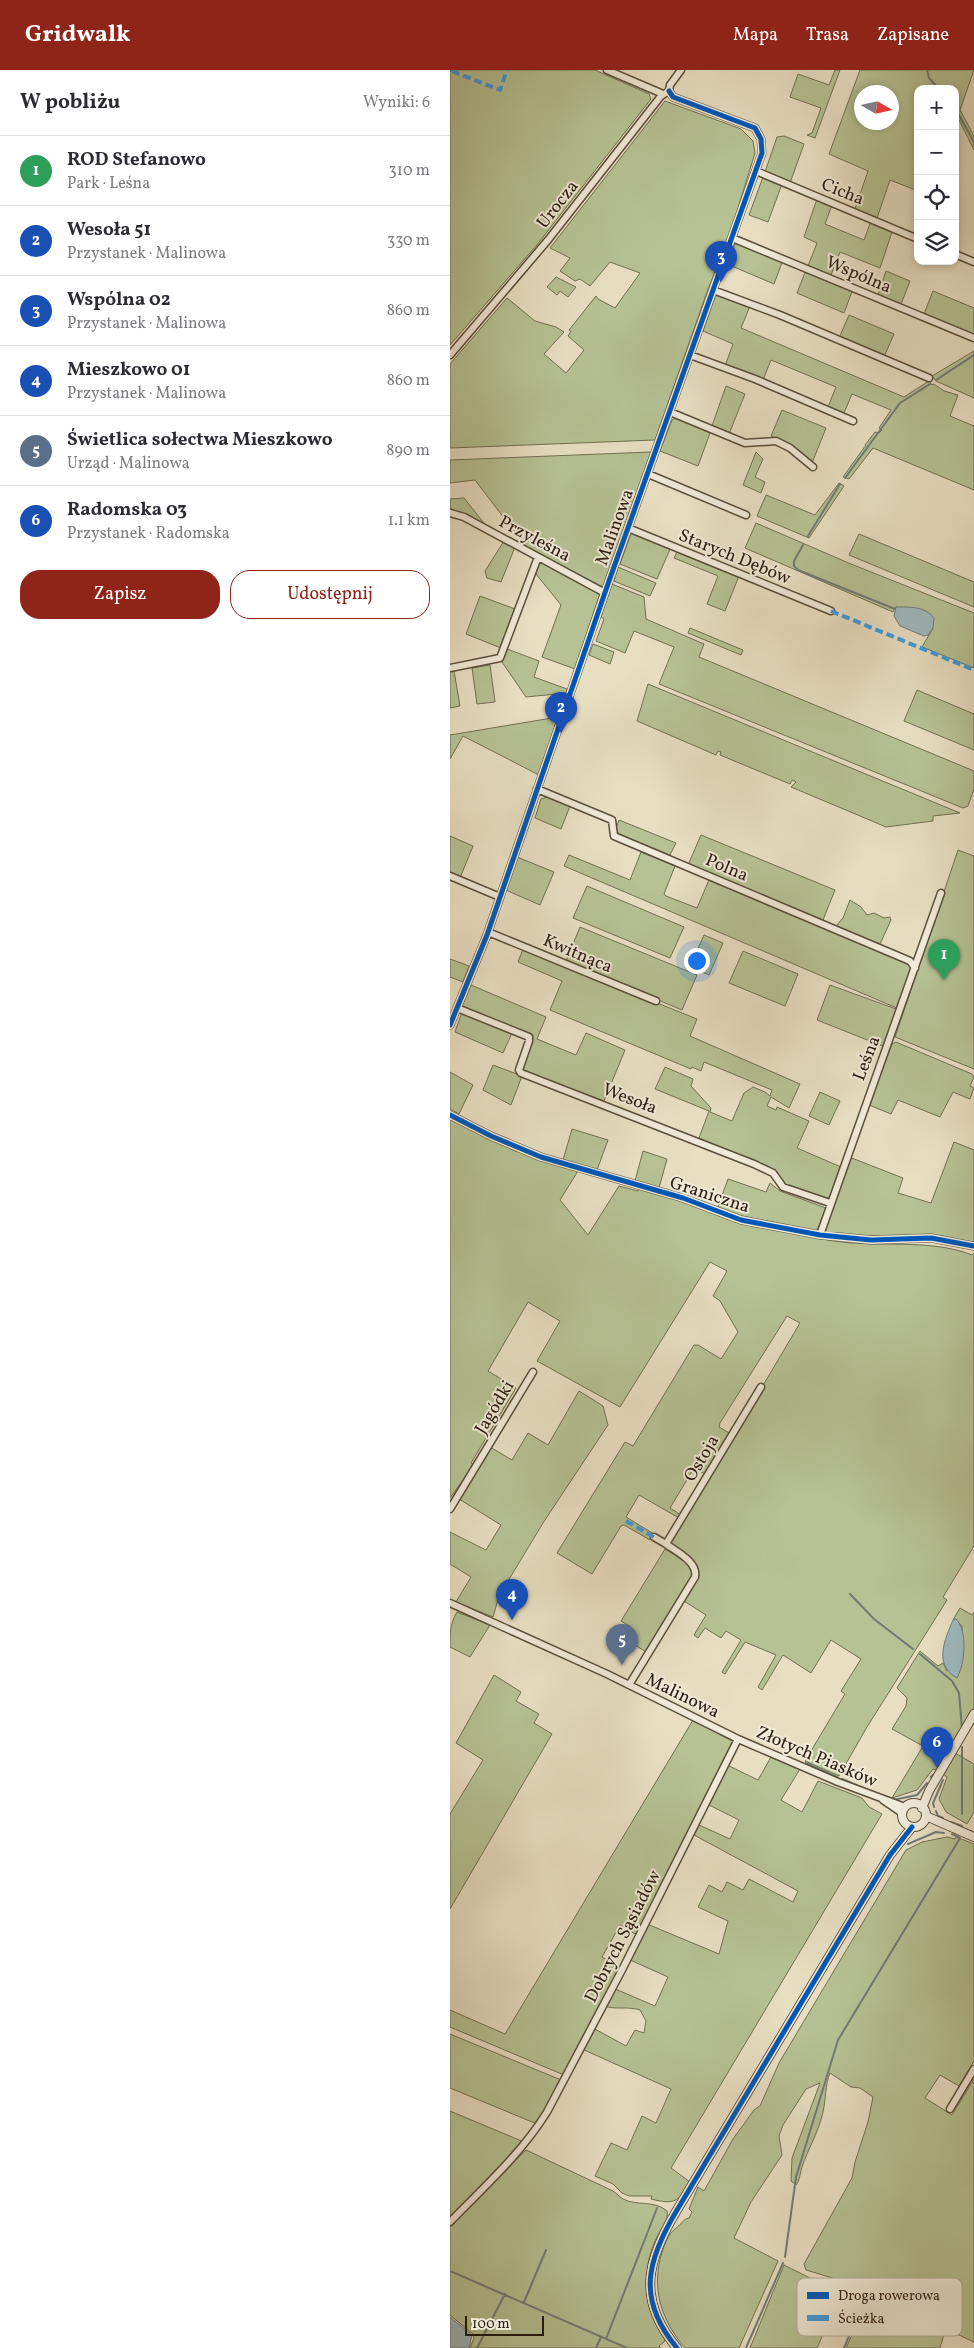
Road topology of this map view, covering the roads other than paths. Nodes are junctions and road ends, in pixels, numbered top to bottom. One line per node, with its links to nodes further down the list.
1 (607, 70): 3 (street)
2 (681, 70): 4 (street, Urocza)
3 (618, 72): 4 (street)
4 (666, 93): 5 (street, Malinowa); 12 (street, Urocza)
5 (756, 171): 6 (street, Cicha); 7 (street, Malinowa)
6 (914, 236)
7 (732, 238): 10 (street, Malinowa); 11 (street, Wspólna)
8 (959, 256): 9 (street)
9 (974, 262)
10 (713, 290): 13 (street, Malinowa); 14 (street)
11 (974, 338)
12 (450, 355)
13 (690, 355): 15 (street, Malinowa); 16 (street)
14 (929, 378)
15 (670, 412): 17 (street); 18 (street, Malinowa)
16 (853, 420)
17 (813, 467)
18 (648, 474): 20 (street); 22 (street, Malinowa)
19 (452, 514): 21 (street); 23 (street, Przyleśna)
20 (746, 515)
21 (450, 522)
22 (628, 528): 24 (street, Malinowa); 25 (street, Starych Dębów)
23 (538, 557): 24 (street, Przyleśna); 26 (street)
24 (605, 593): 27 (street, Malinowa)
25 (831, 611)
26 (450, 668)
27 (537, 789): 30 (street, Malinowa); 32 (street, Polna)
28 (450, 876): 30 (street)
29 (941, 892): 32 (street, Leśna)
30 (500, 897): 31 (street, Malinowa)
31 (488, 932): 33 (street, Kwitnąca); 34 (street, Malinowa)
32 (915, 968): 37 (street, Leśna)
33 (656, 1001)
34 (457, 1008): 35 (street, Malinowa); 37 (street, Wesoła)
35 (450, 1025)
36 (450, 1115): 38 (street, Graniczna)
37 (830, 1204): 38 (street, Leśna)
38 (820, 1235): 39 (street, Graniczna)
39 (974, 1246)
40 (533, 1372): 42 (street, Jagódki)
41 (761, 1387): 44 (street, Ostoja)
42 (450, 1509)
43 (654, 1537): 44 (street)
44 (666, 1544): 46 (street)
45 (450, 1603): 46 (street, Malinowa)
46 (629, 1685): 48 (street, Malinowa)
47 (974, 1714): 49 (street)
48 (738, 1739): 50 (street, Złotych Piasków); 56 (street, Dobrych Sąsiadów)
49 (919, 1806): 50 (street); 51 (street)
50 (903, 1810): 52 (street)
51 (925, 1819): 52 (street); 53 (street)
52 (908, 1826): 57 (street)
53 (974, 1837)
54 (974, 2069): 55 (street)
55 (950, 2109)
56 (450, 2222)
57 (677, 2348)

